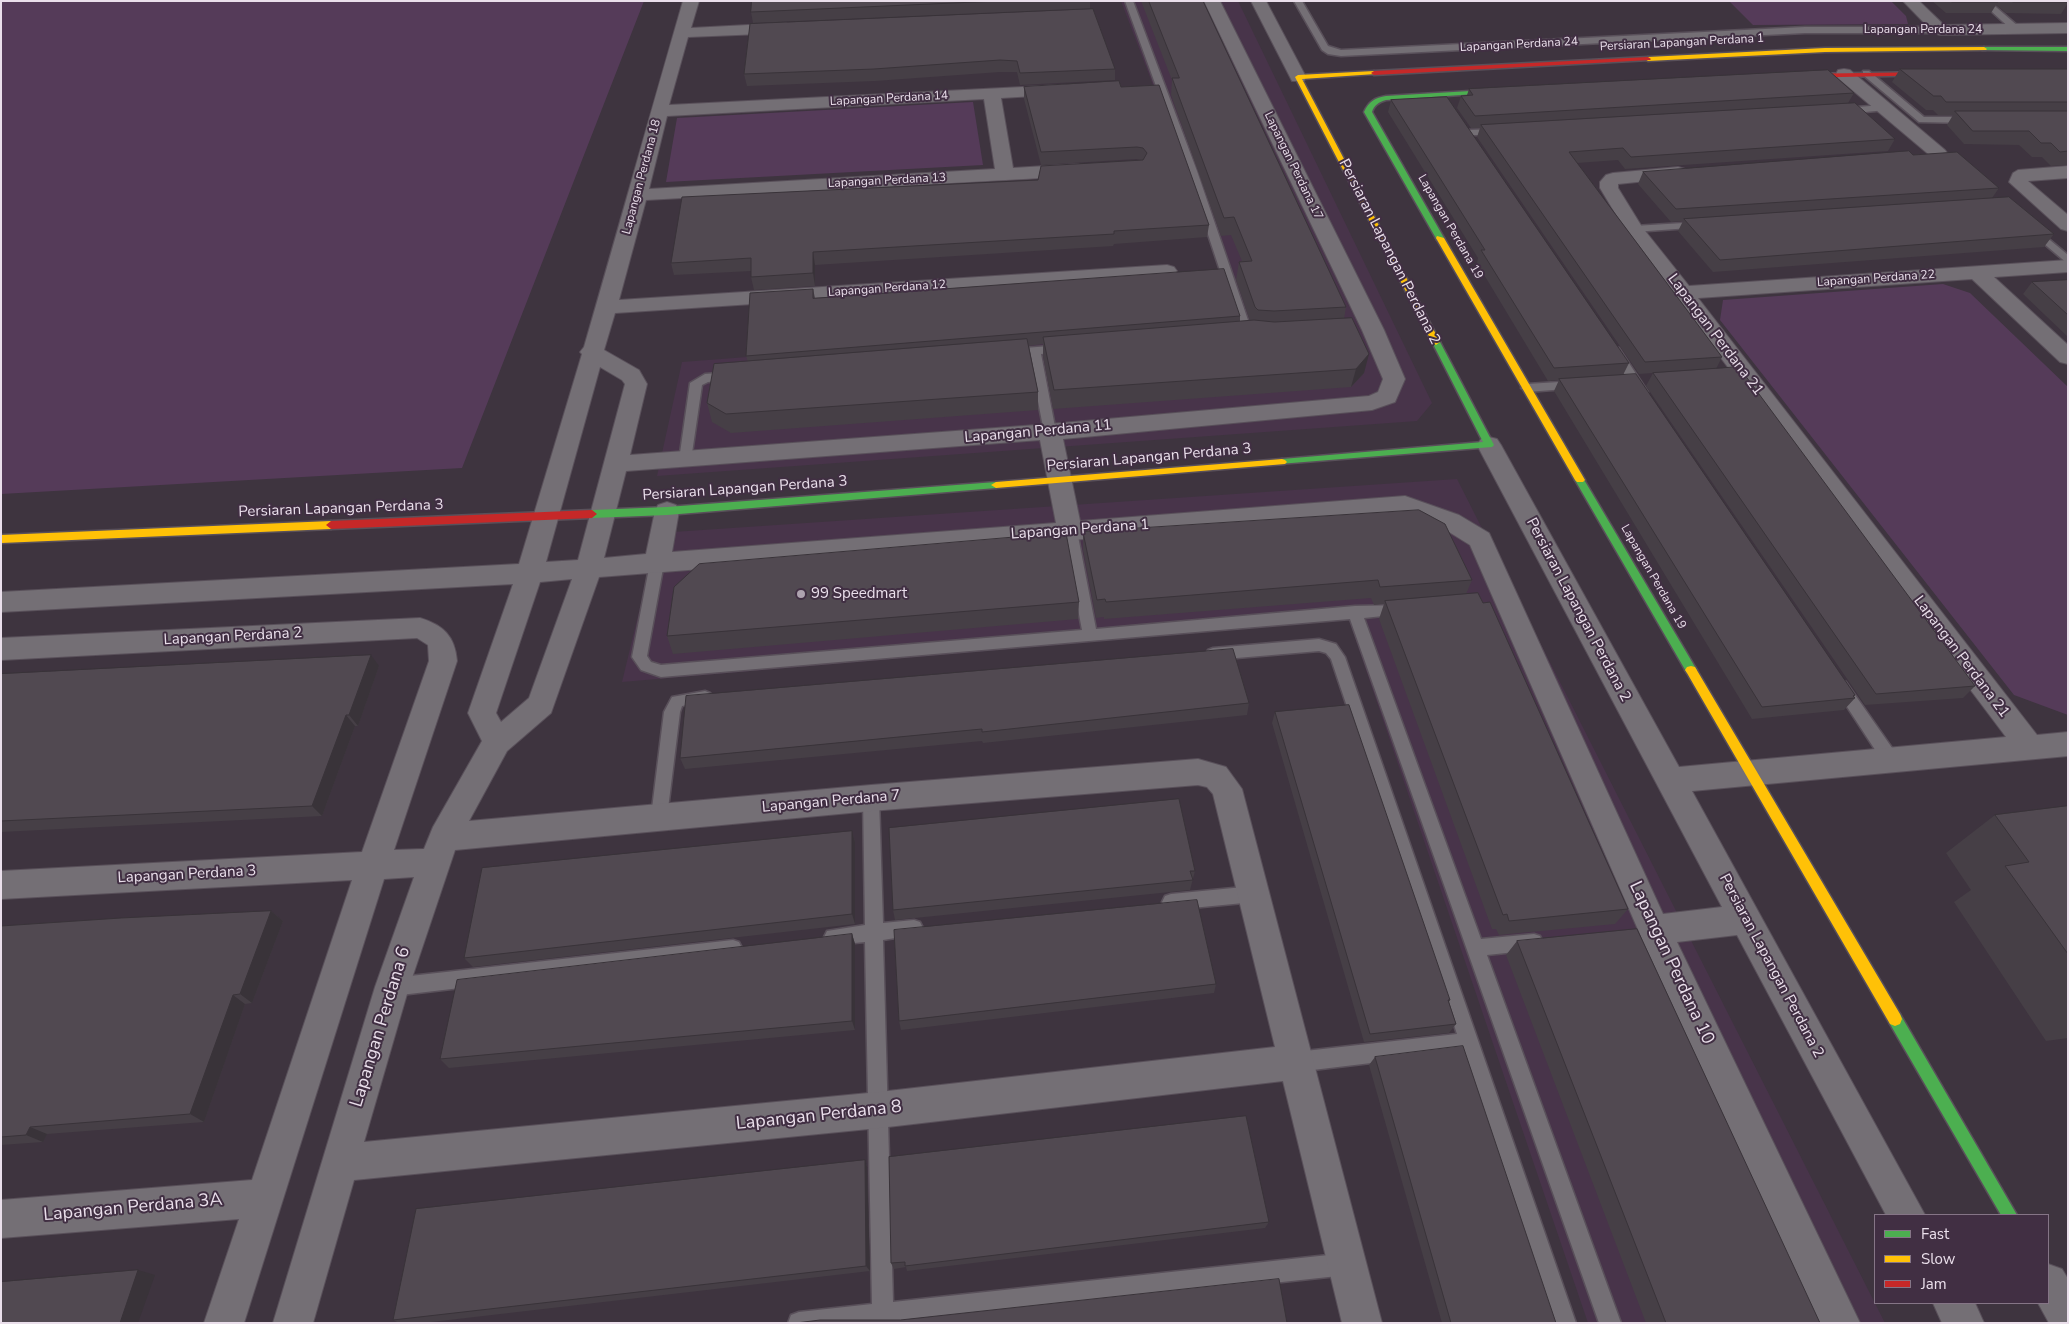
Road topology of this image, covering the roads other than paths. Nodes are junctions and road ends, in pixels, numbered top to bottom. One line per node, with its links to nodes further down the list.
1 (690, 1): 12 (street, Lapangan Perdana 18)
2 (1129, 1): 47 (lane)
3 (1212, 1): 46 (street, Lapangan Perdana 17)
4 (1258, 1): 18 (street, Persiaran Lapangan Perdana 2)
5 (1298, 1): 11 (lane, Lapangan Perdana 24)
6 (1910, 1): 11 (street)
7 (1984, 1): 10 (lane)
8 (802, 27): 12 (street)
9 (2068, 28): 10 (street, Lapangan Perdana 24)
10 (2016, 29): 11 (street, Lapangan Perdana 24)
11 (1940, 30)
12 (682, 33): 25 (street, Lapangan Perdana 18)
13 (2068, 48): 14 (street, Persiaran Lapangan Perdana 1)
14 (1825, 50): 15 (street); 18 (street, Persiaran Lapangan Perdana 1)
15 (1855, 73): 16 (street); 17 (street); 23 (street); 27 (lane)
16 (1943, 74)
17 (1785, 76)
18 (1298, 77): 63 (street, Persiaran Lapangan Perdana 2)
19 (1080, 89): 21 (street, Lapangan Perdana 14)
20 (1520, 90): 22 (street, Lapangan Perdana 19)
21 (992, 93): 25 (street, Lapangan Perdana 14); 34 (street)
22 (1442, 95): 24 (lane); 60 (street, Lapangan Perdana 19)
23 (1884, 108): 26 (lane); 30 (street)
24 (1452, 110)
25 (659, 111): 35 (street, Lapangan Perdana 18)
26 (1834, 111)
27 (1980, 120)
28 (1507, 131): 29 (lane)
29 (1467, 134)
30 (1910, 156)
31 (1098, 168): 34 (street, Lapangan Perdana 13)
32 (1695, 172): 39 (street, Lapangan Perdana 21)
33 (2068, 172): 38 (street)
34 (1005, 174): 35 (street, Lapangan Perdana 13)
35 (637, 195): 45 (street, Lapangan Perdana 18)
36 (2025, 223): 40 (lane)
37 (1712, 224): 39 (lane)
38 (2068, 225)
39 (1634, 229): 44 (street, Lapangan Perdana 21)
40 (2068, 261)
41 (2068, 266): 43 (street, Lapangan Perdana 22)
42 (1167, 271): 45 (street, Lapangan Perdana 12)
43 (1976, 272): 44 (street, Lapangan Perdana 22); 55 (street)
44 (1684, 293): 86 (street, Lapangan Perdana 21)
45 (606, 307): 53 (street, Lapangan Perdana 18)
46 (1368, 331): 62 (street, Lapangan Perdana 11)
47 (1251, 333): 48 (lane); 49 (lane)
48 (1233, 335)
49 (1270, 336)
50 (1607, 340): 57 (lane)
51 (1073, 348): 52 (lane)
52 (1034, 351): 54 (lane); 62 (lane)
53 (591, 352): 65 (street); 69 (street, Lapangan Perdana 18)
54 (995, 354)
55 (2068, 357)
56 (743, 374): 64 (lane)
57 (1640, 380): 58 (lane); 61 (lane)
58 (1615, 382)
59 (1586, 384): 60 (lane)
60 (1526, 388): 88 (street, Lapangan Perdana 19)
61 (1652, 406)
62 (1050, 432): 64 (street, Lapangan Perdana 11); 66 (street)
63 (1489, 445): 66 (street, Persiaran Lapangan Perdana 3); 89 (street, Persiaran Lapangan Perdana 2)
64 (685, 460): 65 (street, Lapangan Perdana 11)
65 (616, 464): 68 (street)
66 (1061, 480): 67 (street, Persiaran Lapangan Perdana 3); 70 (street)
67 (667, 511): 68 (street, Persiaran Lapangan Perdana 3); 72 (street)
68 (604, 514): 69 (street, Persiaran Lapangan Perdana 3); 73 (street, Lapangan Perdana 6)
69 (546, 515): 71 (street, Persiaran Lapangan Perdana 3); 74 (street, Lapangan Perdana 18)
70 (1070, 531): 72 (street, Lapangan Perdana 1); 76 (street, Lapangan Perdana 1); 79 (lane)
71 (1, 538)
72 (657, 563): 73 (street, Lapangan Perdana 1); 79 (lane)
73 (589, 568): 74 (street, Lapangan Perdana 1); 84 (street, Lapangan Perdana 6)
74 (530, 572): 75 (street, Lapangan Perdana 1); 84 (street)
75 (1, 602)
76 (1499, 602): 99 (street, Lapangan Perdana 10)
77 (1412, 608): 78 (lane)
78 (1355, 612): 79 (lane); 104 (lane)
79 (1090, 636)
80 (1, 649): 93 (street, Lapangan Perdana 2)
81 (1201, 655): 106 (lane)
82 (1835, 678): 87 (lane)
83 (719, 695): 91 (lane)
84 (497, 742): 92 (street, Lapangan Perdana 6)
85 (2068, 744): 86 (street)
86 (2030, 747): 87 (street)
87 (1891, 760): 88 (street)
88 (1752, 773): 89 (street); 112 (street, Lapangan Perdana 19)
89 (1670, 780): 97 (street, Persiaran Lapangan Perdana 2)
90 (871, 798): 91 (street, Lapangan Perdana 7); 95 (street, Lapangan Perdana 7); 100 (lane)
91 (659, 818): 92 (street, Lapangan Perdana 7)
92 (440, 850): 93 (street, Lapangan Perdana 3); 105 (street, Lapangan Perdana 6)
93 (373, 865): 94 (street, Lapangan Perdana 3); 110 (street)
94 (1, 885)
95 (1254, 894): 96 (lane); 107 (street)
96 (1157, 904)
97 (1746, 919): 99 (street); 111 (street, Persiaran Lapangan Perdana 2)
98 (933, 926): 100 (lane)
99 (1645, 931): 125 (street, Lapangan Perdana 10)
100 (875, 932): 101 (lane); 108 (lane)
101 (816, 939)
102 (1555, 940): 104 (lane)
103 (747, 947): 105 (lane)
104 (1476, 948): 124 (lane)
105 (392, 987): 109 (street, Lapangan Perdana 6)
106 (1468, 1042): 107 (lane); 123 (lane)
107 (1296, 1062): 108 (street, Lapangan Perdana 8); 114 (street)
108 (880, 1110): 109 (street, Lapangan Perdana 8); 117 (lane)
109 (341, 1163): 120 (street, Lapangan Perdana 6)
110 (265, 1198): 113 (street, Lapangan Perdana 3A); 119 (street)
111 (1905, 1214)
112 (2007, 1214)
113 (1, 1219)
114 (1348, 1264): 117 (lane); 122 (street)
115 (2049, 1285): 118 (street)
116 (1954, 1304): 126 (street)
117 (883, 1318): 121 (lane)
118 (2068, 1318)
119 (224, 1323)
120 (293, 1323)
121 (799, 1323)
122 (1362, 1323)
123 (1565, 1323)
124 (1610, 1323)
125 (1840, 1323)
126 (1964, 1323)

